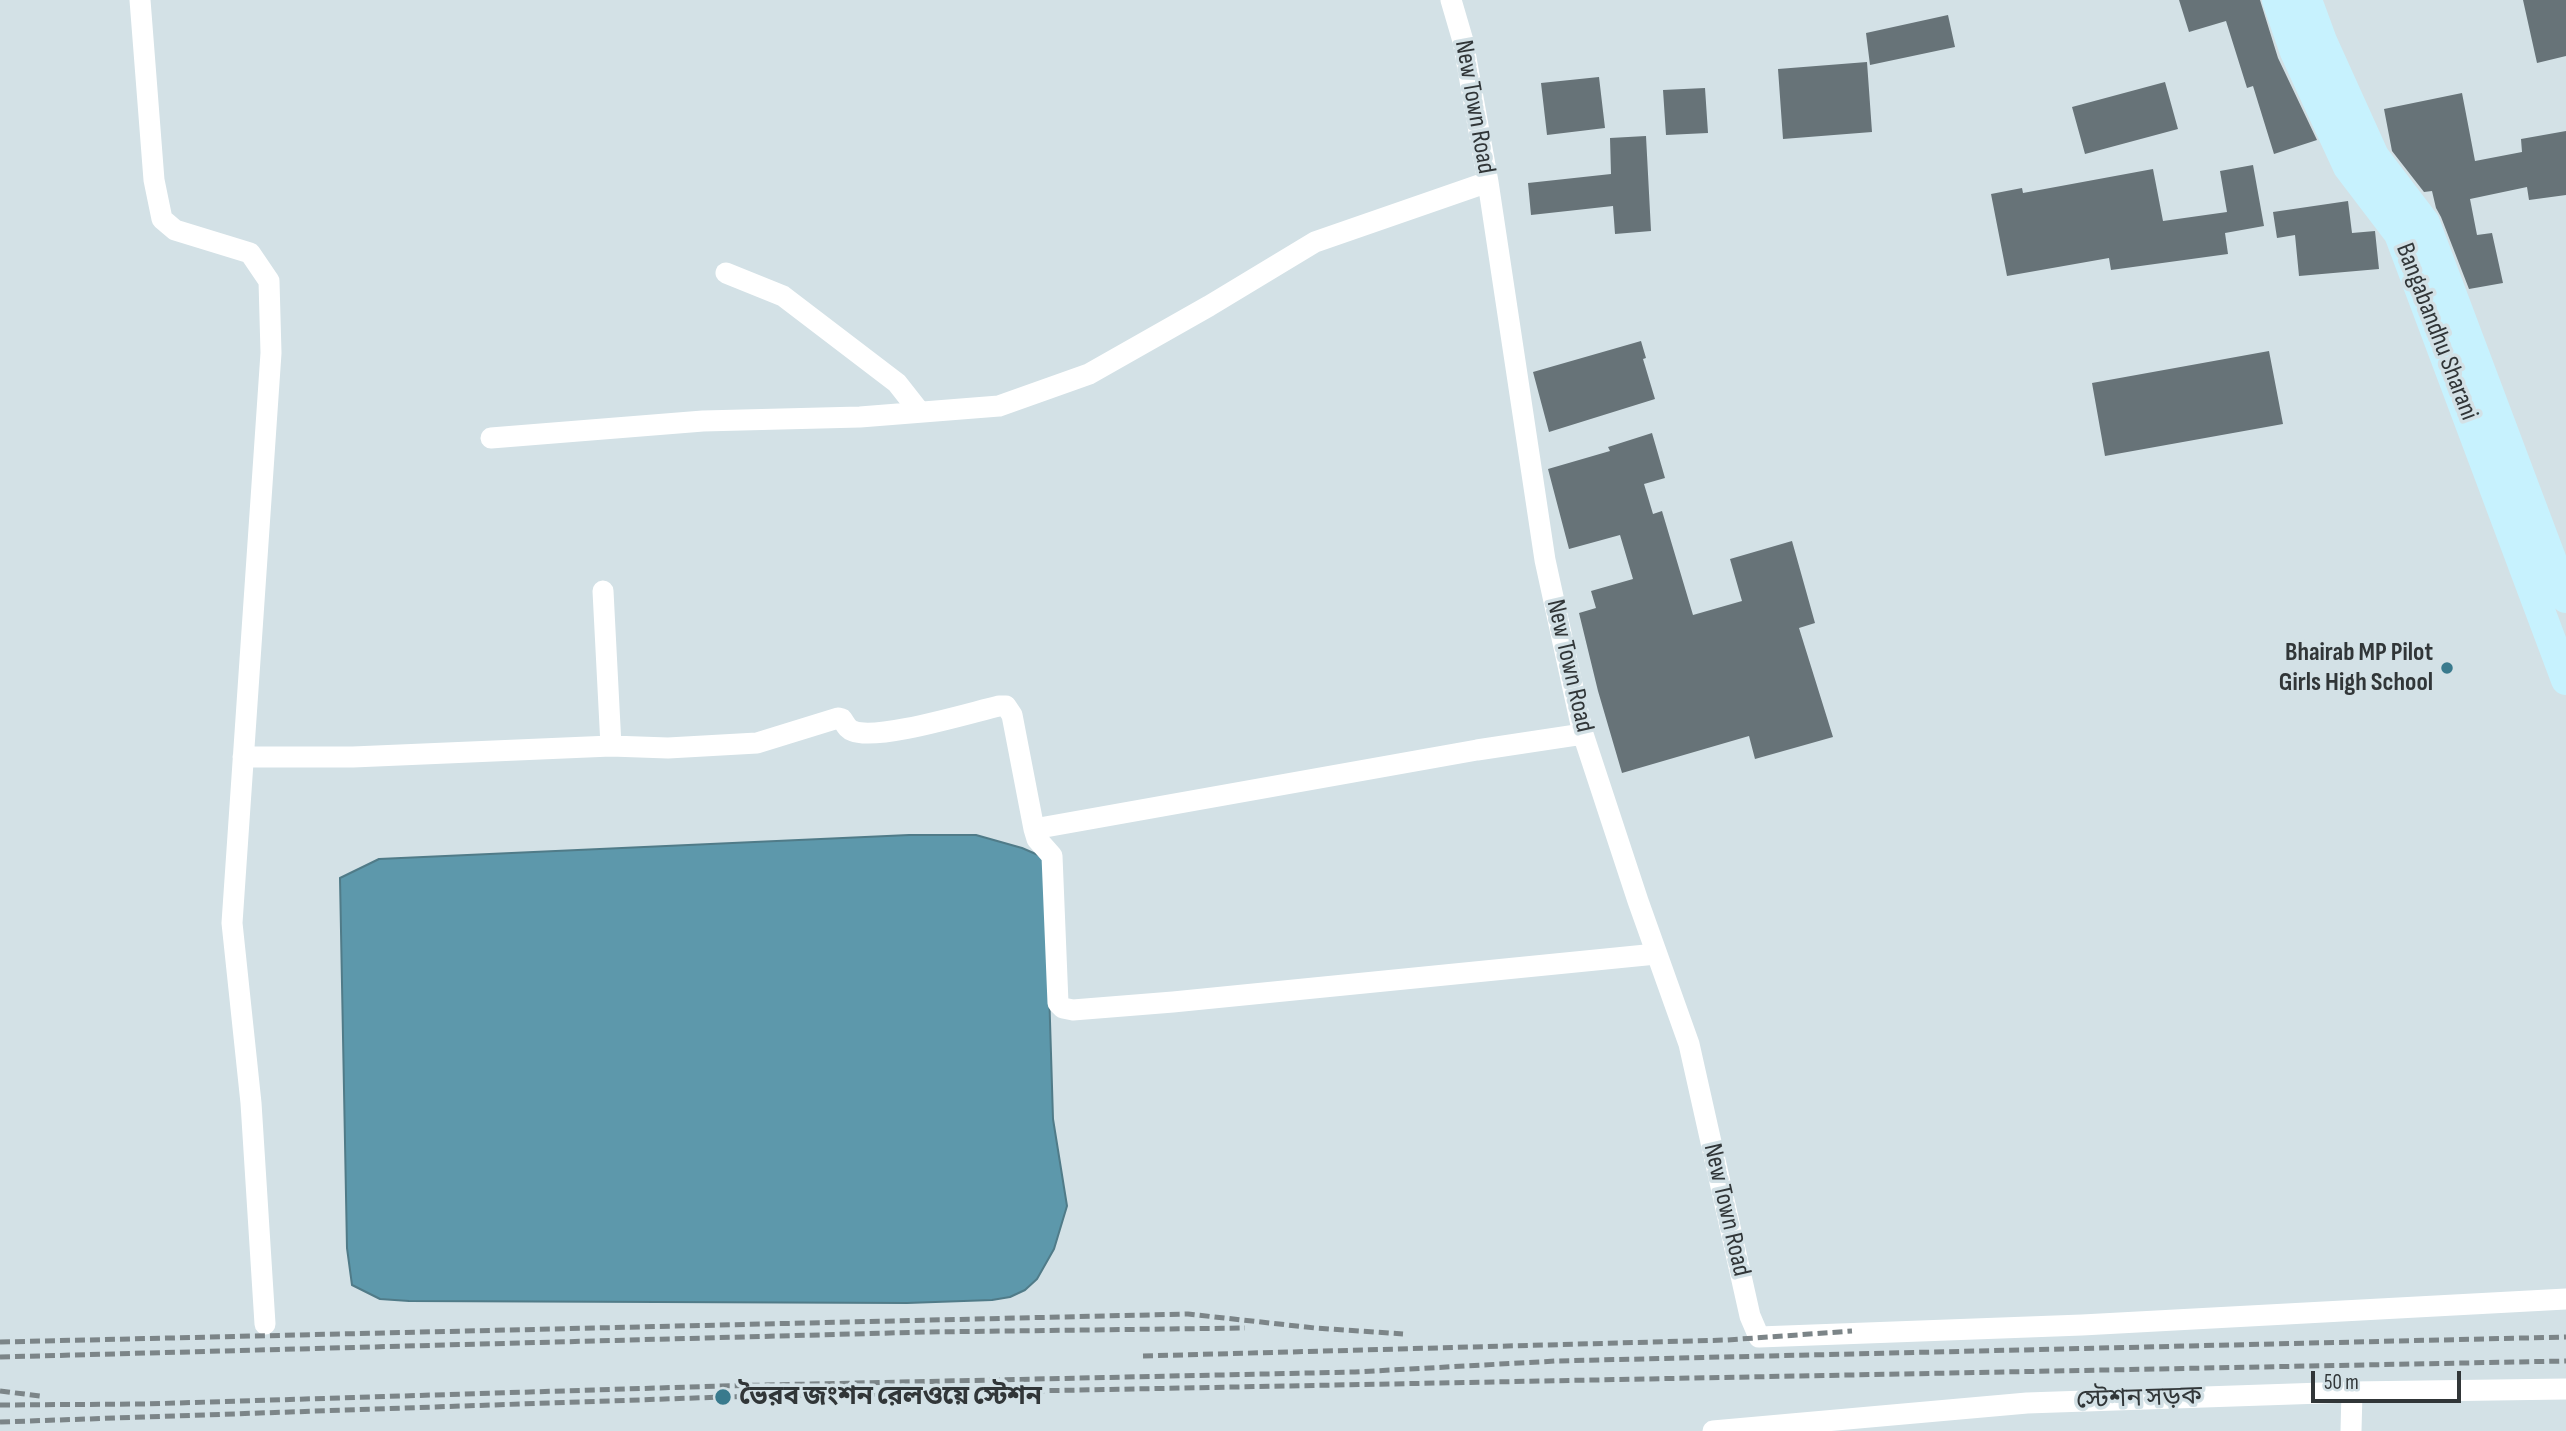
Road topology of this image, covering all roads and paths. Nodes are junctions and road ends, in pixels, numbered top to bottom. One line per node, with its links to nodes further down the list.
1 (140, 0): 14 (street)
2 (1451, 0): 5 (street, New Town Road)
3 (2277, 0): 11 (street, Bangabandhu Sharani)
4 (2307, 0): 10 (street, Bangabandhu Sharani)
5 (1488, 182): 7 (street); 12 (street, New Town Road)
6 (726, 273): 7 (street)
7 (919, 411): 8 (street)
8 (491, 438)
9 (603, 592): 13 (street)
10 (2566, 598)
11 (2566, 680)
12 (1583, 734): 15 (street); 16 (street, New Town Road)
13 (611, 746): 14 (street); 15 (street)
14 (243, 757): 18 (street)
15 (1034, 830): 16 (street)
16 (1656, 954): 17 (street, New Town Road)
17 (2566, 1299)
18 (265, 1324)
19 (2566, 1389): 20 (street, স্টেশন সড়ক)
20 (2352, 1392): 21 (street, স্টেশন সড়ক); 22 (street)
21 (1713, 1431)
22 (2351, 1431)

